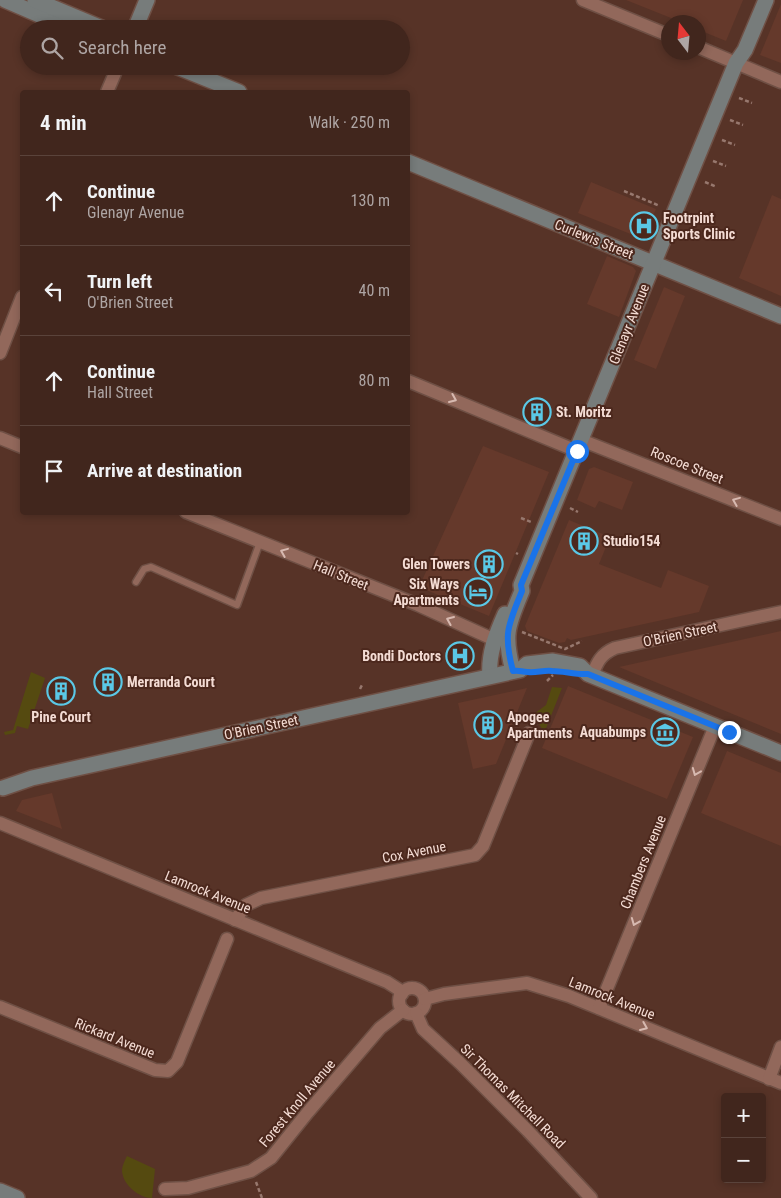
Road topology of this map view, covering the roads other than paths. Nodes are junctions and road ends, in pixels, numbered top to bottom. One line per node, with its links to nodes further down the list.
1 (5, 0): 7 (street)
2 (35, 0): 8 (street)
3 (147, 0): 9 (street)
4 (758, 0): 12 (street, Glenayr Avenue)
5 (766, 0): 12 (street, Glenayr Avenue)
6 (589, 1): 10 (street)
7 (51, 20)
8 (83, 20)
9 (139, 20)
10 (661, 32)
11 (706, 50): 12 (street)
12 (736, 63): 15 (street); 19 (street, Glenayr Avenue)
13 (114, 75): 16 (street)
14 (197, 75): 17 (street)
15 (781, 82)
16 (108, 90)
17 (234, 90)
18 (410, 163): 19 (street, Curlewis Street)
19 (654, 263): 21 (street, Curlewis Street); 25 (street, Glenayr Avenue)
20 (20, 302): 22 (street)
21 (781, 316)
22 (0, 353)
23 (410, 381): 25 (street, Roscoe Street, one-way to 25)
24 (0, 438): 26 (street)
25 (579, 445): 28 (street, Roscoe Street, one-way to 25); 31 (street, Glenayr Avenue)
26 (20, 446)
27 (193, 515): 29 (street, Hall Street)
28 (781, 519)
29 (260, 542): 30 (lane); 33 (street, Hall Street, one-way to 29)
30 (136, 582)
31 (521, 585): 33 (street, Glenayr Avenue); 34 (street, Glenayr Avenue)
32 (781, 612): 35 (street, O'Brien Street)
33 (495, 640): 36 (street, Glenayr Avenue)
34 (516, 671): 35 (street, O'Brien Street); 36 (street, O'Brien Street)
35 (590, 675): 37 (street)
36 (490, 676): 40 (street, O'Brien Street)
37 (715, 726): 39 (street); 47 (street, Chambers Avenue, one-way to 47)
38 (529, 733): 42 (street, Cox Avenue)
39 (781, 753)
40 (1, 791)
41 (0, 823): 42 (street, Lamrock Avenue)
42 (235, 920): 44 (street, Lamrock Avenue)
43 (227, 939): 46 (street, Rickard Avenue)
44 (402, 994): 45 (street); 48 (street)
45 (425, 999): 47 (street, Lamrock Avenue); 49 (street)
46 (0, 1008)
47 (599, 1008): 51 (street, Lamrock Avenue, one-way to 51)
48 (403, 1010): 49 (street); 52 (street, Forest Knoll Avenue)
49 (416, 1013): 55 (street, Sir Thomas Mitchell Road)
50 (781, 1047): 51 (street)
51 (775, 1081)
52 (165, 1189)
53 (0, 1191): 54 (street)
54 (17, 1198)
55 (591, 1198)

